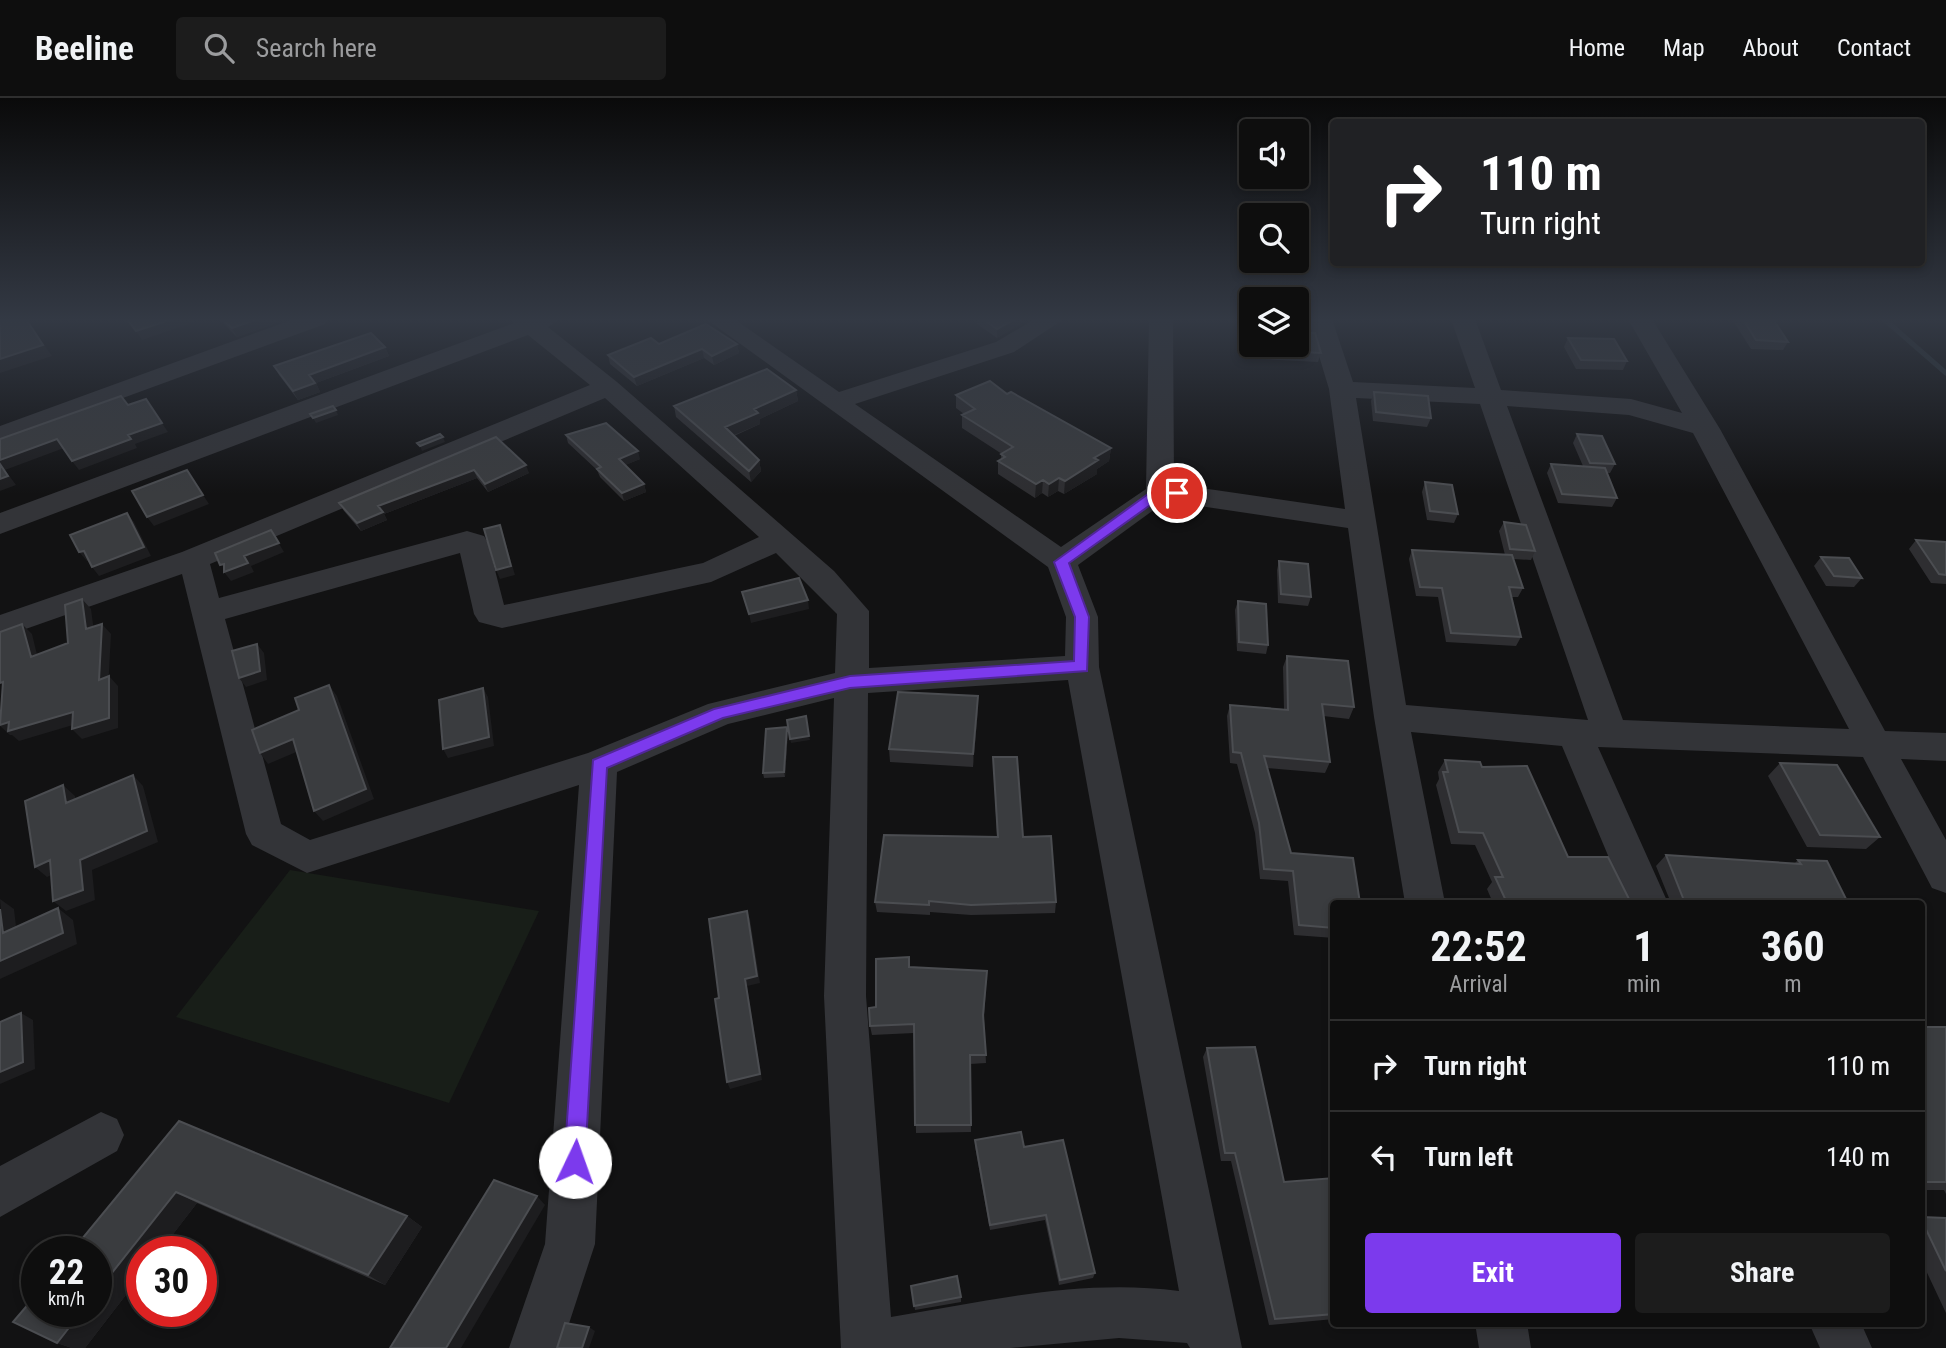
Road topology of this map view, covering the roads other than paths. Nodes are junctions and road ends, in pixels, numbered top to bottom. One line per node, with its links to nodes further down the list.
1 (158, 377): 15 (street)
2 (386, 377): 18 (street)
3 (597, 377): 10 (street)
4 (800, 377): 13 (street)
5 (911, 377): 13 (street)
6 (1161, 377): 16 (street)
7 (1339, 377): 11 (street)
8 (1485, 377): 12 (street)
9 (1676, 377): 14 (street)
10 (608, 387): 19 (street); 20 (street)
11 (1342, 388): 12 (street); 17 (street)
12 (1492, 395): 14 (street); 27 (street)
13 (835, 402): 21 (street)
14 (1707, 429): 28 (street)
15 (0, 435)
16 (1160, 492): 17 (street); 21 (street)
17 (1362, 521): 26 (street)
18 (0, 524)
19 (778, 540): 22 (street); 25 (street)
20 (193, 559): 22 (street); 23 (street)
21 (1061, 562): 24 (street)
22 (209, 612): 30 (street)
23 (0, 627)
24 (1082, 667): 25 (street); 38 (street)
25 (850, 682): 30 (street); 39 (street)
26 (1391, 717): 27 (street); 32 (street)
27 (1592, 734): 28 (street); 33 (street)
28 (1872, 743): 29 (street); 31 (street)
29 (1946, 747)
30 (599, 764): 40 (street)
31 (1946, 876)
32 (1424, 900)
33 (1647, 900)
34 (101, 1135): 35 (street)
35 (0, 1193)
36 (1502, 1327): 41 (street)
37 (1837, 1327): 42 (street)
38 (1213, 1334): 39 (street)
39 (867, 1347)
40 (535, 1348)
41 (1505, 1348)
42 (1846, 1348)

